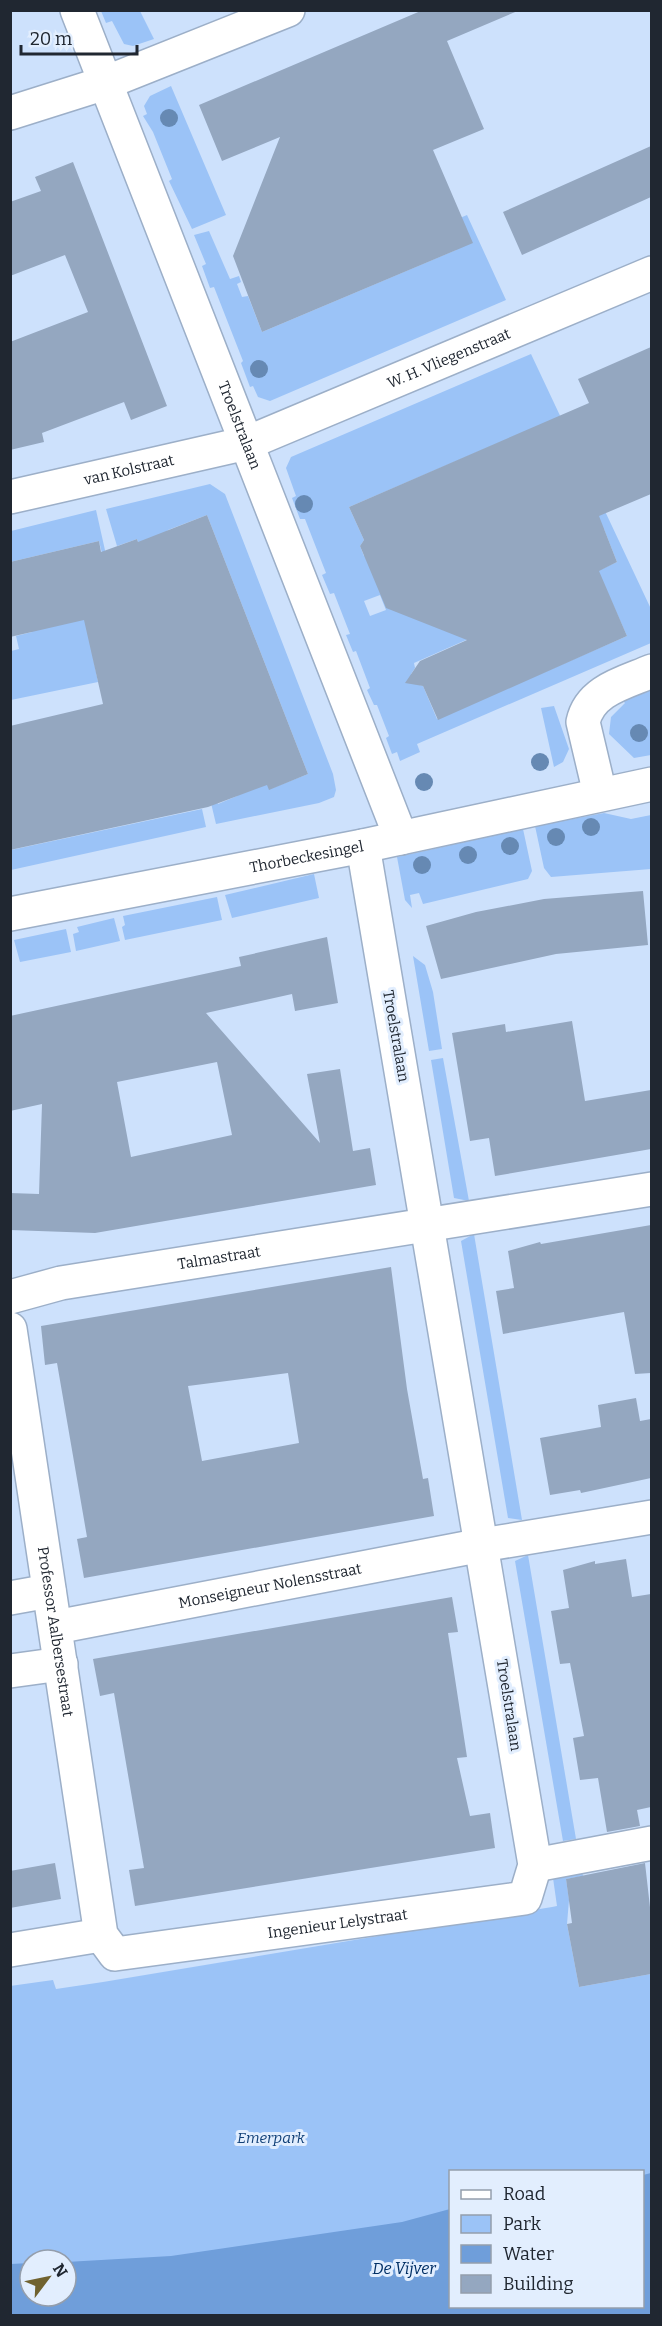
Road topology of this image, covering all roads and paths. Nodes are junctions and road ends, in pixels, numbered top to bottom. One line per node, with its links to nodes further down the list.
1 (77, 10): 3 (street, Troelstralaan)
2 (288, 10): 3 (street)
3 (105, 83): 4 (street); 6 (street, Troelstralaan)
4 (10, 113)
5 (651, 273): 6 (street, W. H. Vliegenstraat)
6 (246, 443): 7 (street, van Kolstraat); 11 (street, Troelstralaan)
7 (10, 497)
8 (651, 671): 10 (street)
9 (651, 784): 10 (street, Thorbeckesingel)
10 (600, 794): 11 (street, Thorbeckesingel)
11 (401, 838): 12 (street, Thorbeckesingel)
12 (363, 846): 13 (street, Thorbeckesingel); 15 (street, Troelstralaan)
13 (10, 914)
14 (651, 1189): 15 (street)
15 (429, 1226): 16 (street, Talmastraat); 19 (street, Troelstralaan)
16 (10, 1297)
17 (10, 1329): 20 (street, Professor Aalbersestraat)
18 (651, 1517): 19 (street)
19 (482, 1545): 22 (street, Monseigneur Nolensstraat); 26 (street, Troelstralaan)
20 (49, 1591): 21 (street); 22 (street, Professor Aalbersestraat)
21 (10, 1598)
22 (56, 1627): 23 (street, Professor Aalbersestraat)
23 (61, 1664): 24 (street); 27 (street, Professor Aalbersestraat)
24 (10, 1671)
25 (651, 1843): 26 (street)
26 (535, 1865): 27 (street, Ingenieur Lelystraat)
27 (101, 1935): 28 (street)
28 (10, 1950)

